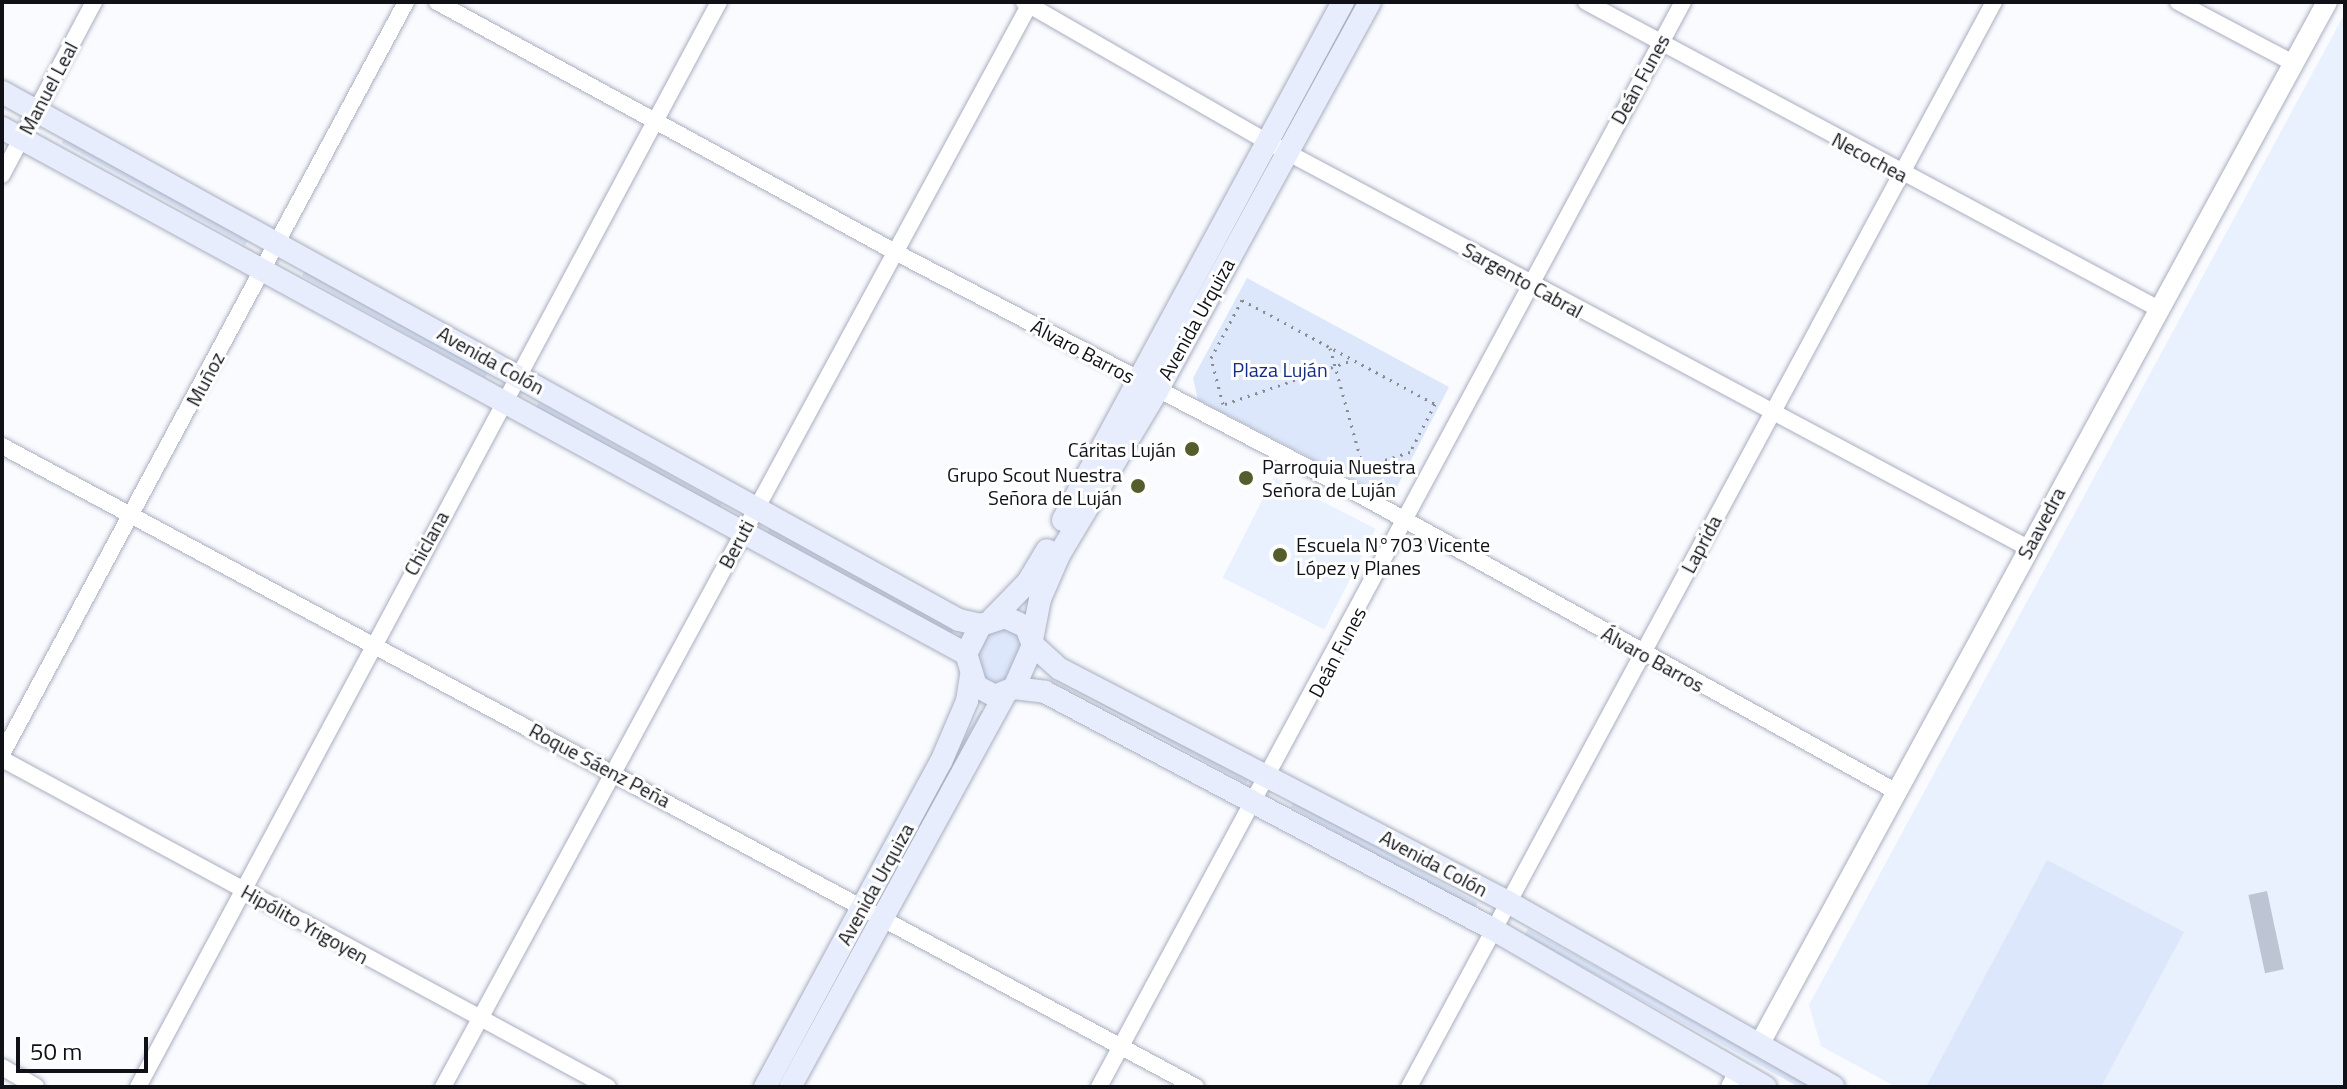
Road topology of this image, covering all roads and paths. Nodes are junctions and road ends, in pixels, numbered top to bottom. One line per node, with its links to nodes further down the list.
1 (94, 2): 16 (street, Manuel Leal)
2 (406, 2): 23 (street, Muñoz)
3 (437, 2): 17 (street, Álvaro Barros)
4 (719, 2): 17 (street, Chiclana)
5 (1343, 2): 19 (main road, Avenida Urquiza)
6 (1370, 2): 20 (main road, Avenida Urquiza)
7 (1586, 2): 13 (street, Necochea)
8 (1683, 2): 13 (street, Deán Funes)
9 (1994, 2): 22 (street, Laprida)
10 (2178, 2): 14 (street)
11 (2327, 2): 14 (street, Saavedra)
12 (1028, 3): 19 (street, Sargento Cabral); 24 (street, Beruti)
13 (1659, 43): 22 (street, Necochea); 26 (street, Deán Funes)
14 (2293, 63): 27 (street, Saavedra)
15 (2, 92): 16 (main road, Avenida Colón)
16 (36, 110): 18 (street, Manuel Leal); 23 (main road, Avenida Colón)
17 (657, 121): 24 (street, Álvaro Barros); 31 (street, Chiclana)
18 (12, 133): 21 (street, Manuel Leal); 25 (main road, Avenida Colón)
19 (1266, 141): 20 (street, Sargento Cabral); 32 (main road, Avenida Urquiza)
20 (1287, 152): 26 (street, Sargento Cabral); 32 (main road, Avenida Urquiza)
21 (2, 175)
22 (1903, 175): 27 (street, Necochea); 35 (street, Laprida)
23 (279, 243): 25 (street, Muñoz); 31 (main road, Avenida Colón)
24 (897, 253): 32 (street, Álvaro Barros); 40 (street, Beruti)
25 (263, 273): 33 (main road, Avenida Colón); 41 (street, Muñoz)
26 (1529, 284): 35 (street, Sargento Cabral); 42 (street, Deán Funes)
27 (2157, 308): 44 (street, Saavedra)
28 (1330, 348): 29 (path); 30 (path); 34 (path)
29 (1353, 360): 30 (path); 38 (path)
30 (1335, 366): 34 (path); 38 (path)
31 (519, 375): 33 (street, Chiclana); 40 (main road, Avenida Colón)
32 (1148, 385): 36 (street, Álvaro Barros); 45 (main road, Avenida Urquiza); 46 (main road, Avenida Urquiza)
33 (505, 401): 43 (main road, Avenida Colón); 47 (street, Chiclana)
34 (1223, 405): 36 (path)
35 (1769, 414): 44 (street, Sargento Cabral); 48 (street, Laprida)
36 (1214, 420): 39 (street, Álvaro Barros)
37 (2, 446): 41 (street, Roque Sáenz Peña)
38 (1363, 467): 39 (path)
39 (1351, 490): 42 (street, Álvaro Barros)
40 (756, 507): 43 (street, Beruti); 45 (main road, Avenida Colón)
41 (130, 518): 47 (street, Roque Sáenz Peña); 51 (street, Muñoz)
42 (1407, 521): 48 (street, Álvaro Barros); 53 (street, Deán Funes)
43 (741, 535): 49 (main road, Avenida Colón); 52 (street, Beruti)
44 (2028, 548): 54 (street, Saavedra)
45 (987, 621): 46 (main road); 49 (main road)
46 (1032, 642): 50 (main road); 53 (main road, Avenida Colón)
47 (371, 643): 52 (street, Roque Sáenz Peña); 56 (street, Chiclana)
48 (1643, 654): 54 (street, Álvaro Barros); 57 (street, Laprida)
49 (968, 665): 50 (main road); 58 (main road, Avenida Urquiza)
50 (1010, 690): 55 (main road, Avenida Colón); 59 (main road, Avenida Urquiza)
51 (2, 757): 56 (street, Hipólito Yrigoyen)
52 (613, 771): 58 (street, Roque Sáenz Peña); 61 (street, Beruti)
53 (1271, 775): 55 (street, Deán Funes); 57 (main road, Avenida Colón)
54 (1897, 792): 62 (street, Saavedra)
55 (1254, 803): 60 (main road, Avenida Colón); 63 (street, Deán Funes)
56 (242, 890): 61 (street, Hipólito Yrigoyen); 67 (street, Chiclana)
57 (1508, 902): 60 (street, Laprida); 62 (main road, Avenida Colón)
58 (861, 909): 59 (street, Roque Sáenz Peña); 70 (main road, Avenida Urquiza)
59 (884, 921): 63 (street, Roque Sáenz Peña); 71 (main road, Avenida Urquiza)
60 (1491, 928): 65 (main road, Avenida Colón); 74 (street, Laprida)
61 (478, 1019): 68 (street, Beruti); 69 (street, Hipólito Yrigoyen)
62 (1759, 1045): 76 (main road, Avenida Colón)
63 (1123, 1046): 72 (street, Deán Funes); 73 (street, Roque Sáenz Peña)
64 (2, 1067): 66 (street)
65 (1733, 1079): 75 (main road, Avenida Colón)
66 (36, 1087)
67 (138, 1087)
68 (443, 1087)
69 (608, 1087)
70 (765, 1087)
71 (790, 1087)
72 (1099, 1087)
73 (1196, 1087)
74 (1409, 1087)
75 (1765, 1087)
76 (1833, 1087)

